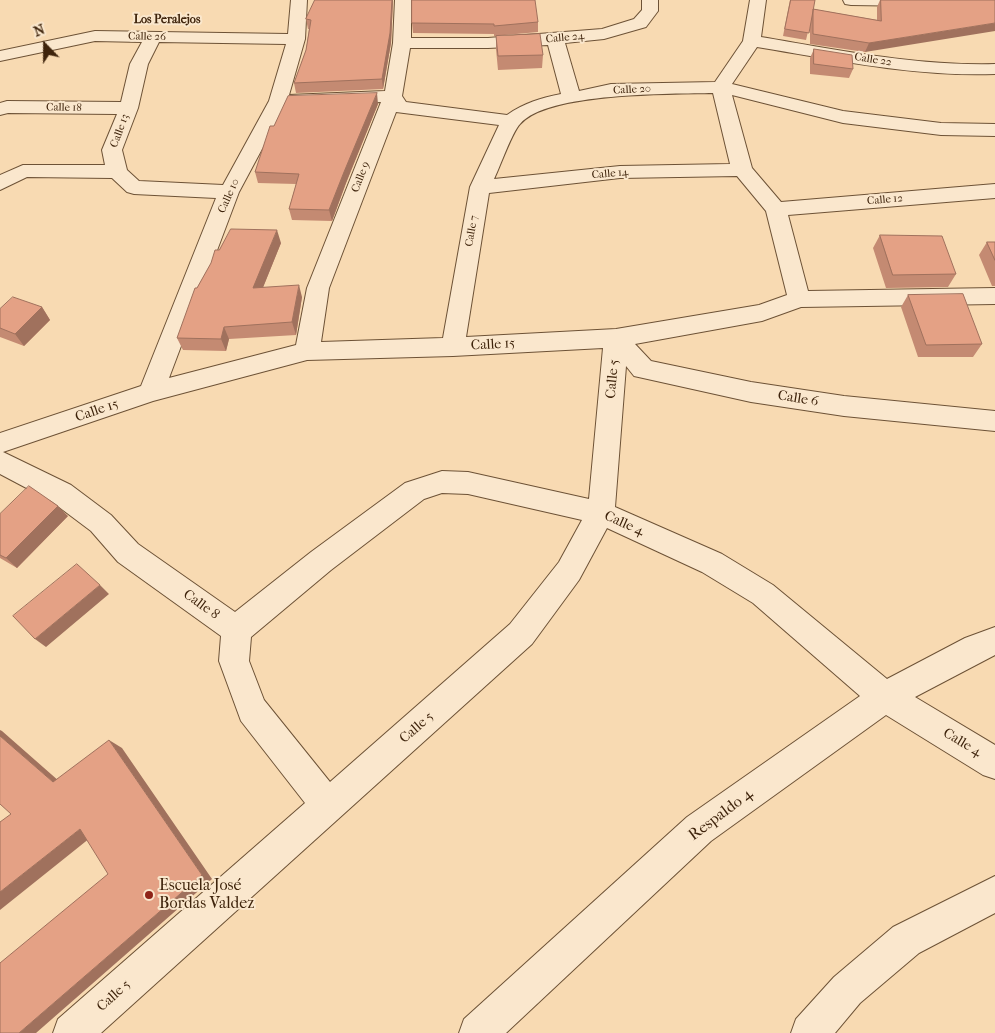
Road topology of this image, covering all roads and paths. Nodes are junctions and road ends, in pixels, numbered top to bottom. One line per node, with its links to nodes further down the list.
1 (299, 0): 8 (street, Calle 10)
2 (402, 0): 11 (street, Calle 9)
3 (650, 0): 9 (street, Calle 24)
4 (758, 0): 10 (street)
5 (851, 0): 6 (street)
6 (928, 1)
7 (153, 37): 8 (street, Calle 26); 12 (street, Calle 26); 18 (street, Calle 13)
8 (296, 39): 17 (street, Calle 10)
9 (554, 39): 11 (street, Calle 24); 16 (street)
10 (752, 41): 13 (street, Calle 22); 14 (street)
11 (402, 43): 15 (street, Calle 9)
12 (0, 56)
13 (995, 69)
14 (721, 87): 16 (street, Calle 20); 21 (street, Calle 20); 22 (street)
15 (393, 96): 17 (street); 20 (street); 33 (street, Calle 9)
16 (571, 97): 20 (street, Calle 20)
17 (278, 101): 27 (street, Calle 10)
18 (129, 108): 19 (street, Calle 18); 23 (street, Calle 13)
19 (0, 109)
20 (511, 121): 25 (street, Calle 7)
21 (995, 130)
22 (742, 170): 25 (street, Calle 14); 28 (street)
23 (117, 172): 24 (street); 27 (street)
24 (0, 183)
25 (480, 188): 32 (street, Calle 7)
26 (995, 191): 28 (street, Calle 12)
27 (229, 192): 34 (street, Calle 10)
28 (776, 209): 30 (street)
29 (995, 296): 30 (street, Calle 15)
30 (799, 299): 31 (street, Calle 15)
31 (616, 338): 32 (street, Calle 15); 35 (street, Calle 6); 38 (street, Calle 5)
32 (453, 347): 33 (street, Calle 15)
33 (307, 351): 34 (street, Calle 15)
34 (151, 392): 36 (street, Calle 15)
35 (995, 421)
36 (0, 443)
37 (0, 462): 39 (street, Calle 8)
38 (601, 513): 39 (street, Calle 4); 41 (street, Calle 4); 43 (street, Calle 5)
39 (236, 630): 43 (street)
40 (995, 641): 41 (street, Respaldo 4)
41 (885, 697): 42 (street, Calle 4); 46 (street, Respaldo 4)
42 (995, 763)
43 (328, 805): 45 (street, Calle 5)
44 (995, 894): 47 (street)
45 (72, 1033)
46 (478, 1033)
47 (810, 1033)

